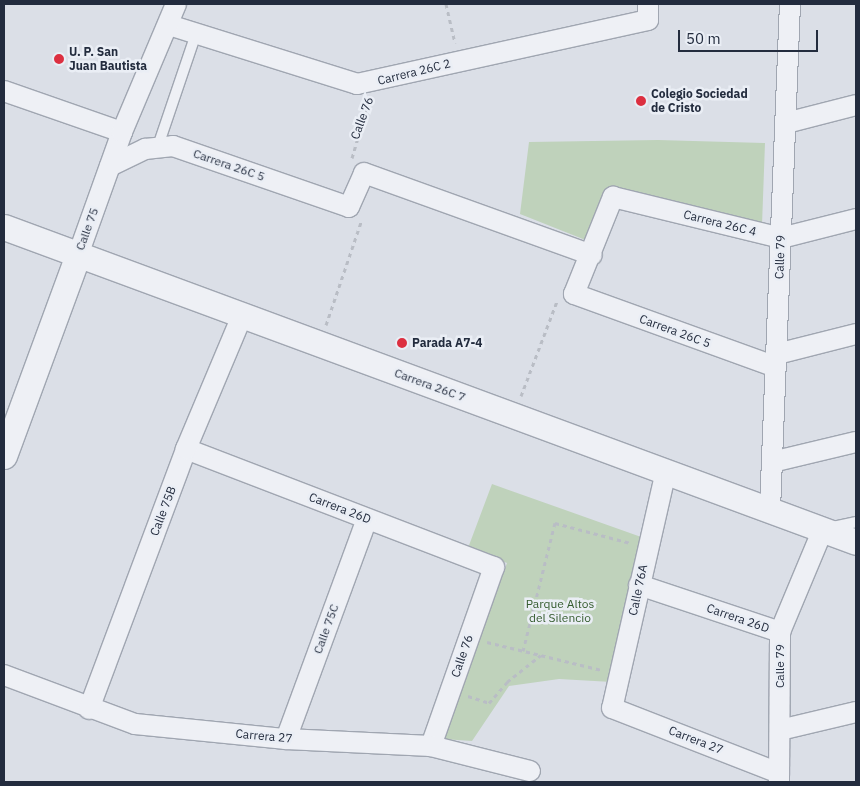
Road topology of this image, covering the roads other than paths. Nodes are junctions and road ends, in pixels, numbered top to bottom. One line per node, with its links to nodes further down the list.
1 (176, 4): 4 (street, Calle 75)
2 (648, 4): 5 (street, Carrera 26C 2)
3 (790, 4): 8 (street, Calle 79)
4 (169, 25): 5 (street, Carrera 26C 2); 9 (street, Calle 75)
5 (196, 34): 10 (lane)
6 (4, 91): 9 (street)
7 (856, 105): 8 (street)
8 (786, 123): 14 (street, Calle 79)
9 (122, 132): 11 (street, Calle 75)
10 (158, 146): 11 (street); 16 (street, Carrera 26C 5)
11 (110, 166): 15 (street, Calle 75)
12 (856, 219): 14 (street, Carrera 26C 4)
13 (4, 227): 15 (street, Carrera 26C 7)
14 (781, 238): 16 (street, Carrera 26C 4); 19 (street, Calle 79)
15 (78, 254): 17 (street, Carrera 26C 7); 22 (street, Calle 75)
16 (592, 255): 19 (street, Carrera 26C 5)
17 (242, 316): 21 (street, Calle 75B); 24 (street, Carrera 26C 7)
18 (856, 334): 19 (street)
19 (776, 361): 23 (street, Calle 79)
20 (856, 442): 23 (street)
21 (186, 449): 26 (street, Carrera 26D); 35 (street, Calle 75B)
22 (4, 456)
23 (772, 462): 25 (street, Calle 79)
24 (666, 472): 25 (street, Carrera 26C 7); 31 (street, Calle 76A)
25 (770, 510): 28 (street, Carrera 26C 7)
26 (367, 519): 30 (street, Carrera 26D); 38 (street, Calle 75C)
27 (856, 522): 28 (lane)
28 (823, 529): 29 (street, Carrera 26C 7); 32 (street, Calle 79)
29 (856, 542)
30 (494, 567): 39 (street, Calle 76)
31 (640, 585): 32 (street, Carrera 26D); 34 (street, Calle 76A)
32 (780, 632): 37 (street, Calle 79)
33 (4, 676): 35 (street, Carrera 27)
34 (612, 708): 41 (street, Carrera 27)
35 (89, 709): 38 (street, Carrera 27)
36 (856, 712): 37 (street)
37 (780, 730): 41 (street, Calle 79)
38 (286, 739): 39 (street, Carrera 27)
39 (431, 746): 40 (street, Carrera 27)
40 (530, 771)
41 (779, 778)

